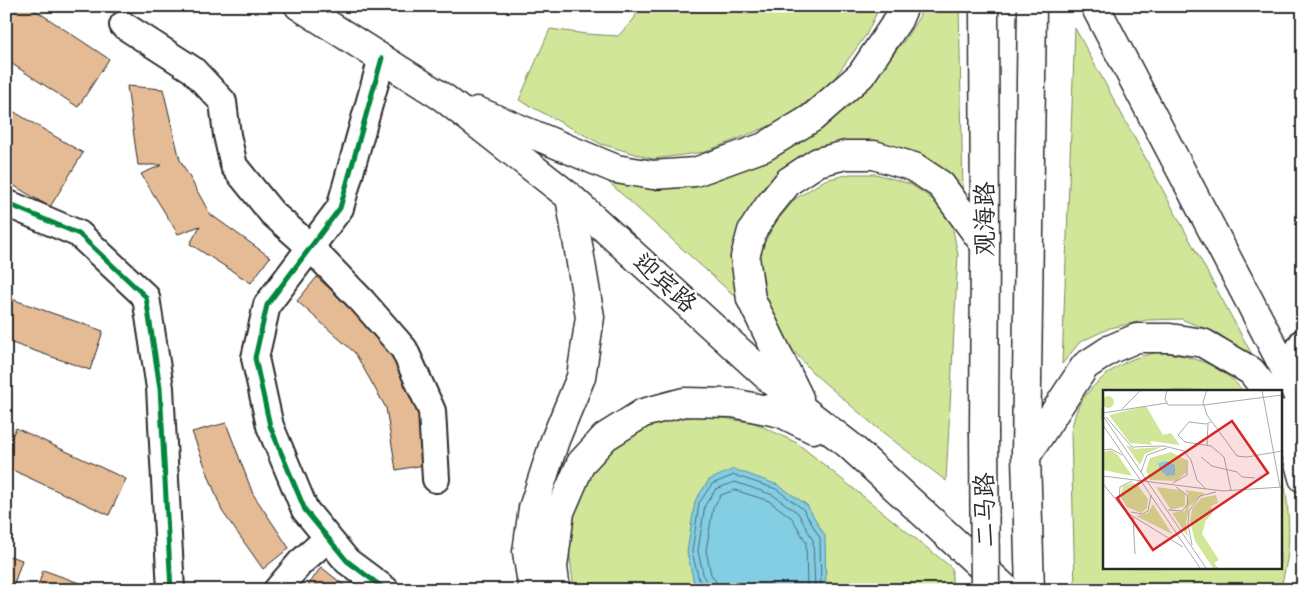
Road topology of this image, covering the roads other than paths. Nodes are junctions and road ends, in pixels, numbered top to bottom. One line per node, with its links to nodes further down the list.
1 (299, 6): 7 (main road, 迎宾路)
2 (904, 6): 8 (main road)
3 (984, 6): 11 (main road, 观海路)
4 (1032, 6): 21 (main road, 二马路)
5 (1095, 6): 14 (main road)
6 (123, 25): 12 (street)
7 (382, 58): 8 (main road, 迎宾路); 12 (street)
8 (444, 98): 9 (main road, 迎宾路)
9 (570, 197): 17 (main road, 迎宾路); 28 (main road)
10 (6, 203): 25 (street)
11 (985, 245): 17 (main road); 19 (main road, 观海路)
12 (310, 247): 23 (street); 24 (street)
13 (1303, 342): 14 (street)
14 (1286, 371): 16 (main road)
15 (1266, 390): 21 (main road)
16 (1303, 409)
17 (805, 411): 20 (main road, 迎宾路)
18 (1282, 417): 22 (main road)
19 (984, 431): 30 (main road, 二马路, bridge)
20 (849, 445): 29 (main road); 31 (main road, 迎宾路)
21 (1026, 456): 32 (main road, 二马路)
22 (1303, 478)
23 (436, 479)
24 (328, 538): 26 (street); 27 (street)
25 (171, 590)
26 (277, 590)
27 (386, 590)
28 (533, 590)
29 (556, 590)
30 (985, 590)
31 (1007, 590)
32 (1030, 590)

